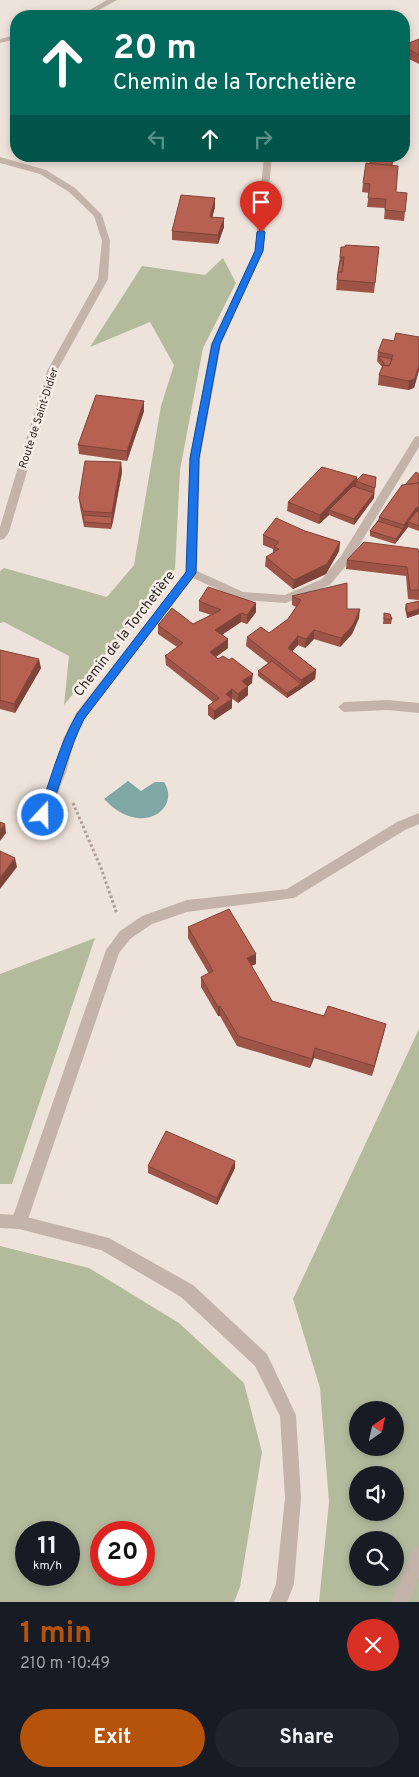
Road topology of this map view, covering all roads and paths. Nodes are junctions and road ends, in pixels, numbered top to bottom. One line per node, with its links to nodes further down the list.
1 (113, 0): 2 (street)
2 (94, 10)
3 (0, 160): 6 (street, Route de Saint-Didier)
4 (267, 162): 7 (street, Chemin de la Torchetière)
5 (419, 439): 7 (street, Chemin de la Torchetière)
6 (0, 536)
7 (191, 573): 10 (street, Chemin de la Torchetière)
8 (344, 707): 9 (street)
9 (419, 708)
10 (60, 772): 11 (street, Chemin de la Torchetière); 13 (path)
11 (43, 815)
12 (419, 818): 13 (street)
13 (125, 935): 15 (street)
14 (0, 1221): 15 (street)
15 (19, 1222): 17 (street)
16 (419, 1556): 18 (street)
17 (278, 1602)
18 (400, 1602)

